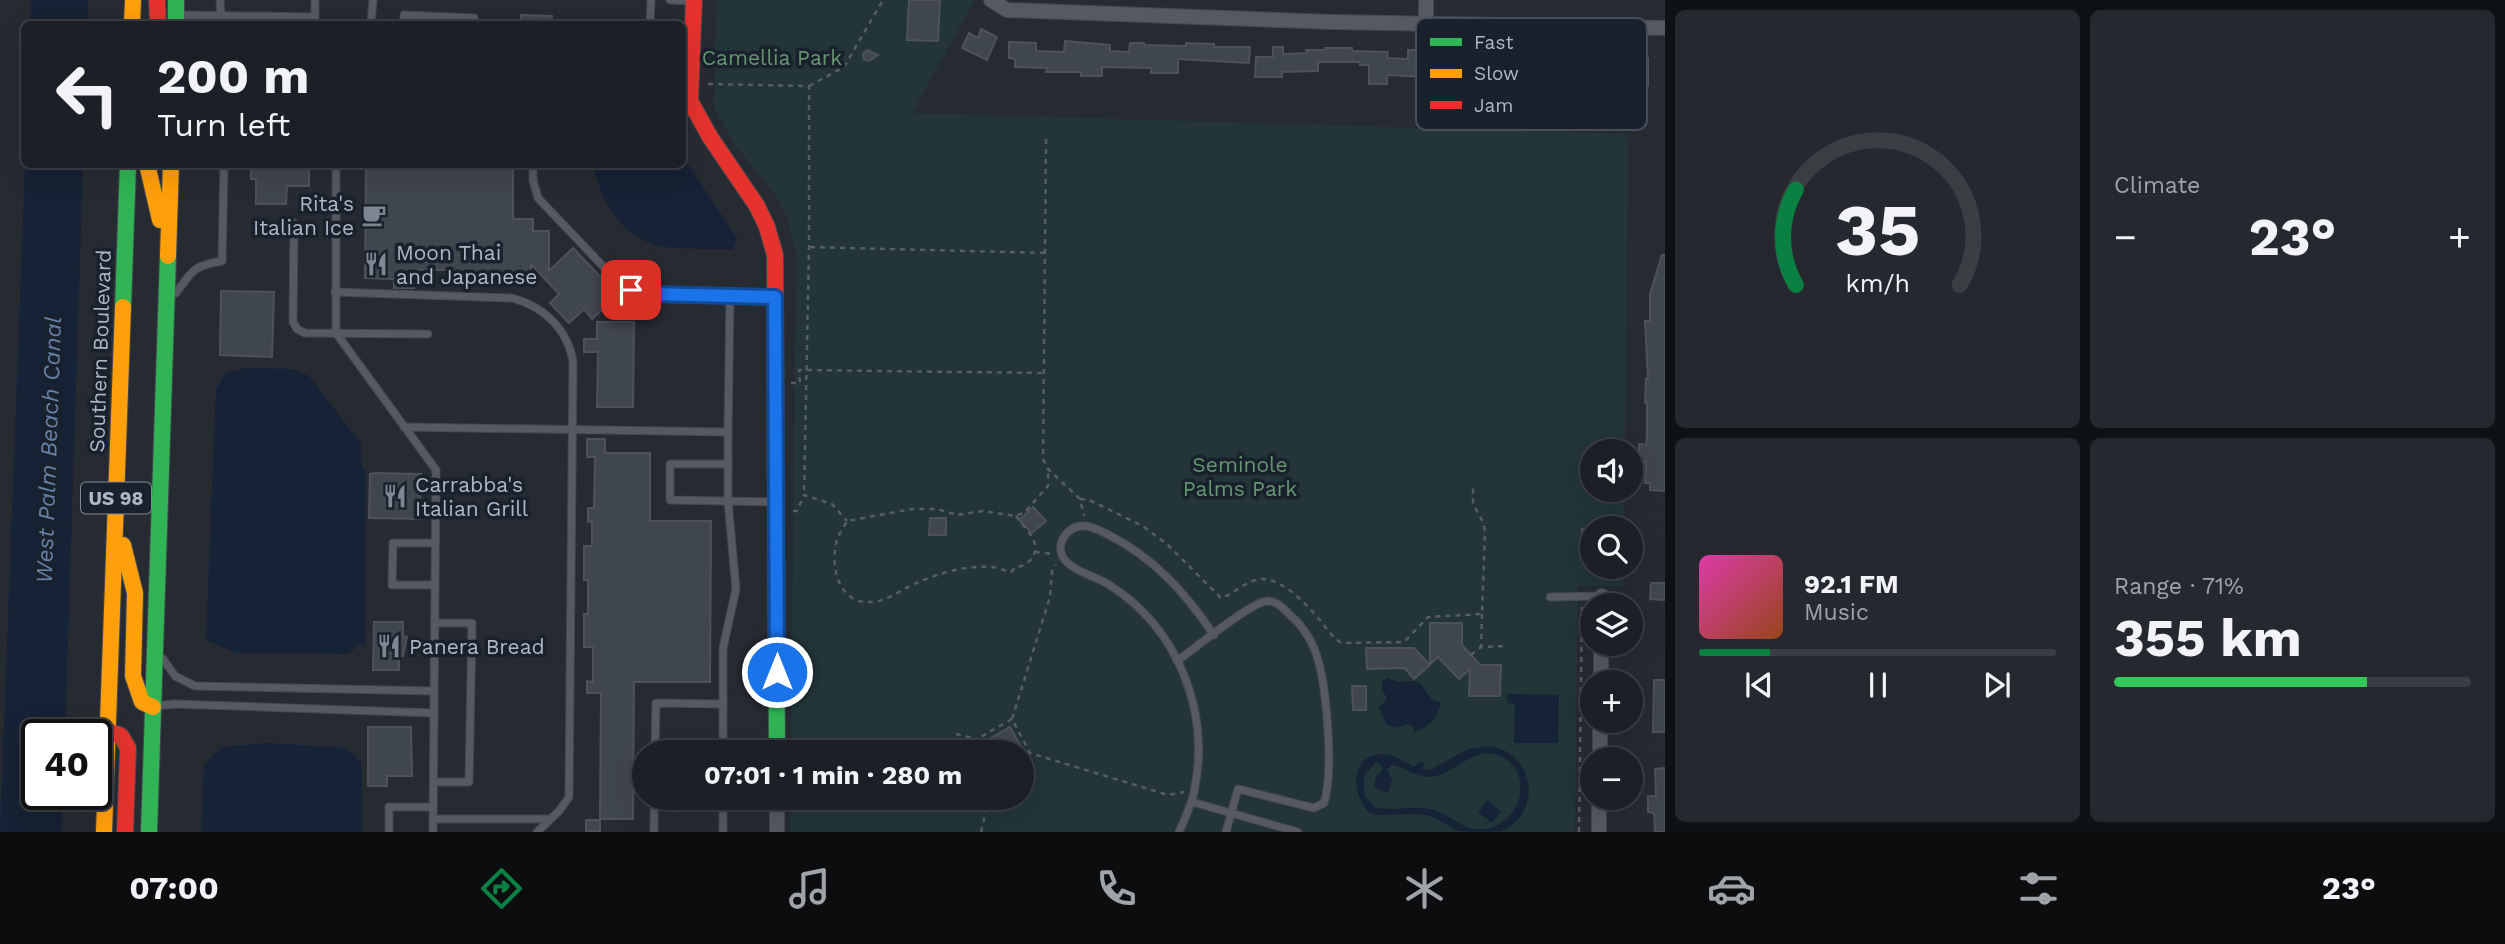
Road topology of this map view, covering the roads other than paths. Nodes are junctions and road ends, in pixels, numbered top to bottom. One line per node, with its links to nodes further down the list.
1 (133, 0): 14 (main road)
2 (157, 0): 15 (main road)
3 (220, 0): 12 (lane)
4 (315, 0): 12 (lane)
5 (373, 0): 16 (lane)
6 (651, 0): 19 (lane)
7 (670, 0): 10 (lane)
8 (991, 0): 20 (street)
9 (1426, 0): 13 (street)
10 (694, 1): 33 (main road)
11 (176, 13): 12 (lane)
12 (221, 16)
13 (1426, 18)
14 (132, 21)
15 (158, 21)
16 (371, 21)
17 (404, 21): 18 (lane)
18 (474, 21)
19 (650, 21)
20 (1416, 24)
21 (1647, 28): 22 (street)
22 (1665, 28)
23 (128, 168): 43 (main road, Southern Boulevard / US 98)
24 (148, 168): 30 (main road)
25 (171, 168): 30 (main road, US 98)
26 (224, 168): 34 (lane)
27 (336, 168): 31 (lane)
28 (533, 168): 32 (lane)
29 (294, 223): 35 (lane)
30 (168, 256): 34 (main road, US 98)
31 (335, 292): 35 (lane); 38 (lane)
32 (730, 296): 33 (lane); 39 (lane)
33 (775, 297): 42 (main road)
34 (166, 306): 50 (main road, US 98)
35 (336, 333): 36 (lane); 37 (lane)
36 (428, 334)
37 (404, 426): 38 (lane); 44 (lane)
38 (572, 430): 39 (lane); 71 (lane)
39 (729, 432): 40 (lane)
40 (729, 464): 41 (lane); 41 (lane)
41 (729, 501): 42 (lane); 53 (lane)
42 (783, 506): 60 (main road)
43 (116, 513): 54 (main road); 56 (main road, Southern Boulevard / US 98)
44 (436, 543): 45 (lane); 45 (lane)
45 (435, 585): 48 (lane)
46 (1550, 597): 47 (lane)
47 (1580, 597)
48 (435, 623): 52 (lane); 61 (lane)
49 (1213, 635): 51 (lane); 51 (lane); 69 (lane)
50 (155, 642): 52 (lane); 54 (main road, US 98)
51 (1177, 661): 62 (lane)
52 (435, 691): 55 (lane)
53 (723, 704): 58 (lane); 59 (lane)
54 (153, 707): 55 (lane); 74 (main road, US 98)
55 (434, 713): 61 (lane)
56 (108, 719)
57 (112, 732): 73 (main road)
58 (655, 740)
59 (723, 740)
60 (777, 740)
61 (434, 782): 63 (lane)
62 (1192, 802): 69 (lane); 81 (lane)
63 (433, 807): 70 (lane); 75 (lane)
64 (105, 810): 72 (main road, Southern Boulevard / US 98)
65 (654, 810): 78 (lane)
66 (723, 810): 79 (lane)
67 (777, 810): 80 (street)
68 (1599, 810): 84 (street)
69 (1232, 813): 82 (lane); 83 (lane)
70 (433, 819): 71 (lane); 76 (lane)
71 (550, 819): 77 (lane)
72 (104, 832)
73 (125, 832)
74 (149, 832)
75 (388, 832)
76 (433, 832)
77 (537, 832)
78 (654, 832)
79 (723, 832)
80 (777, 832)
81 (1180, 832)
82 (1226, 832)
83 (1298, 832)
84 (1599, 832)

